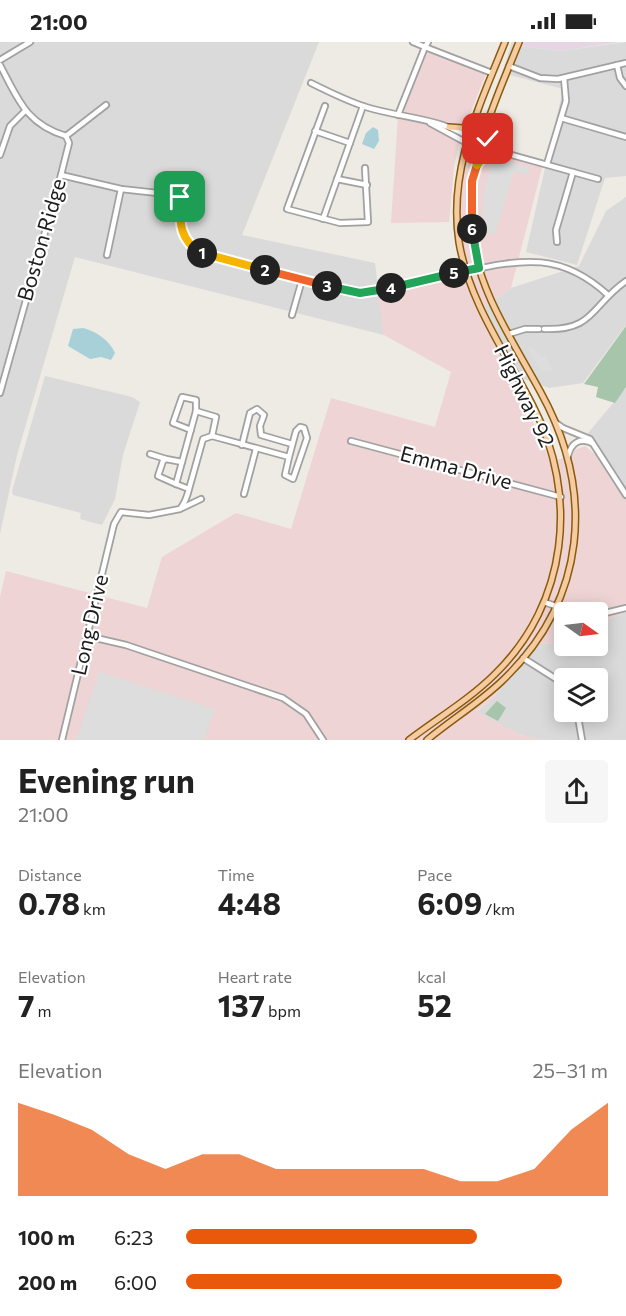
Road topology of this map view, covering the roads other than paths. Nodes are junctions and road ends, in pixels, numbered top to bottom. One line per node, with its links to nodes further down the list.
1 (30, 42): 6 (street)
2 (413, 42): 5 (street)
3 (505, 42): 11 (main road, Highway 92)
4 (519, 42): 10 (main road, Highway 92)
5 (427, 45): 11 (street); 19 (street)
6 (0, 60)
7 (626, 63): 9 (street)
8 (0, 65): 18 (street)
9 (617, 65): 12 (street); 14 (street)
10 (510, 66): 12 (street); 23 (main road, Highway 92)
11 (492, 73): 21 (main road, Highway 92)
12 (564, 78): 20 (street)
13 (311, 83): 17 (street)
14 (626, 86)
15 (106, 105): 27 (street)
16 (325, 106): 25 (street)
17 (363, 106): 19 (street); 30 (street)
18 (25, 111): 27 (street); 33 (street)
19 (398, 116): 22 (street)
20 (561, 118): 28 (street); 34 (street)
21 (474, 120): 24 (main road); 26 (main road, Highway 92)
22 (430, 123): 24 (street); 29 (street)
23 (486, 124): 31 (main road, Highway 92); 32 (main road)
24 (449, 127): 26 (street)
25 (315, 131): 30 (street); 43 (street)
26 (468, 135): 29 (main road, Highway 92); 31 (street)
27 (66, 136): 38 (street, Boston Ridge)
28 (626, 137)
29 (465, 142): 31 (street); 47 (main road, Highway 92)
30 (350, 143): 39 (street)
31 (479, 145): 32 (street); 37 (main road, Highway 92)
32 (501, 153): 34 (street); 37 (main road)
33 (0, 155)
34 (548, 164): 36 (street)
35 (365, 168): 41 (street)
36 (573, 172): 40 (street); 44 (street)
37 (473, 173): 46 (main road, Highway 92)
38 (61, 175): 42 (street); 53 (street, Boston Ridge)
39 (337, 179): 41 (street); 43 (street)
40 (598, 179)
41 (367, 185): 43 (street)
42 (121, 189): 45 (street); 48 (street)
43 (323, 219)
44 (557, 242)
45 (107, 255)
46 (479, 268): 47 (street); 50 (street); 52 (main road, Highway 92)
47 (465, 272): 48 (street); 72 (main road, Highway 92)
48 (302, 280): 51 (street)
49 (626, 280): 50 (street)
50 (608, 295): 52 (street)
51 (292, 315)
52 (509, 334): 55 (main road, Highway 92)
53 (0, 393)
54 (196, 411): 56 (street); 56 (street); 57 (street)
55 (556, 422): 61 (street); 64 (main road, Highway 92)
56 (191, 430): 67 (street)
57 (212, 436): 60 (street); 69 (street)
58 (351, 441): 72 (street, Emma Drive)
59 (292, 444): 60 (street); 65 (street); 65 (street)
60 (242, 445): 62 (street)
61 (596, 448): 64 (street); 71 (street)
62 (256, 449): 65 (street); 70 (street)
63 (150, 454): 66 (street)
64 (568, 456): 76 (main road, Highway 92)
65 (289, 457)
66 (166, 459): 67 (street); 68 (street)
67 (182, 462): 68 (street)
68 (177, 484): 69 (street)
69 (189, 489): 74 (street)
70 (244, 494)
71 (626, 495)
72 (561, 497): 75 (main road, Highway 92)
73 (201, 499): 74 (street)
74 (180, 509): 81 (street, Long Drive)
75 (544, 602): 77 (street); 87 (main road, Highway 92)
76 (559, 602)
77 (554, 606)
78 (626, 608): 79 (street)
79 (608, 612)
80 (554, 613): 82 (main road, Highway 92)
81 (87, 636): 85 (street, Long Drive); 86 (street)
82 (523, 658): 83 (street); 88 (main road, Highway 92)
83 (554, 678)
84 (579, 722): 89 (street)
85 (63, 740)
86 (323, 740)
87 (410, 740)
88 (427, 740)
89 (582, 740)

